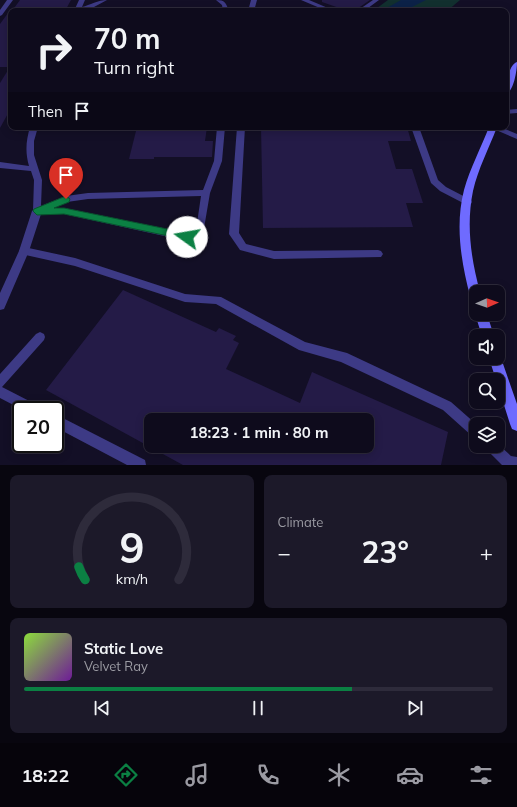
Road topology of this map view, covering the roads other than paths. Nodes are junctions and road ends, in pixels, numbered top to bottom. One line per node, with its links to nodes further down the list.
1 (10, 0): 10 (lane)
2 (104, 0): 6 (lane)
3 (219, 0): 7 (lane)
4 (304, 0): 8 (lane)
5 (376, 0): 9 (lane)
6 (84, 8)
7 (225, 8)
8 (324, 8)
9 (364, 8)
10 (0, 14)
11 (517, 65): 12 (street)
12 (509, 85)
13 (33, 130): 21 (lane)
14 (221, 130): 22 (lane)
15 (241, 130): 26 (lane)
16 (416, 130): 23 (lane)
17 (492, 130): 23 (street)
18 (500, 130): 19 (lane)
19 (517, 137)
20 (0, 165): 21 (lane)
21 (34, 169): 24 (lane)
22 (206, 193): 24 (lane); 24 (lane)
23 (468, 202): 27 (street)
24 (37, 211): 25 (street)
25 (24, 251): 28 (street); 36 (lane)
26 (378, 254)
27 (473, 285)
28 (0, 305)
29 (40, 337): 31 (lane)
30 (496, 365): 34 (street)
31 (0, 382)
32 (0, 392): 33 (lane)
33 (18, 401)
34 (517, 424)
35 (64, 425): 39 (lane)
36 (469, 426)
37 (499, 453): 38 (lane)
38 (510, 463)
39 (140, 465)

